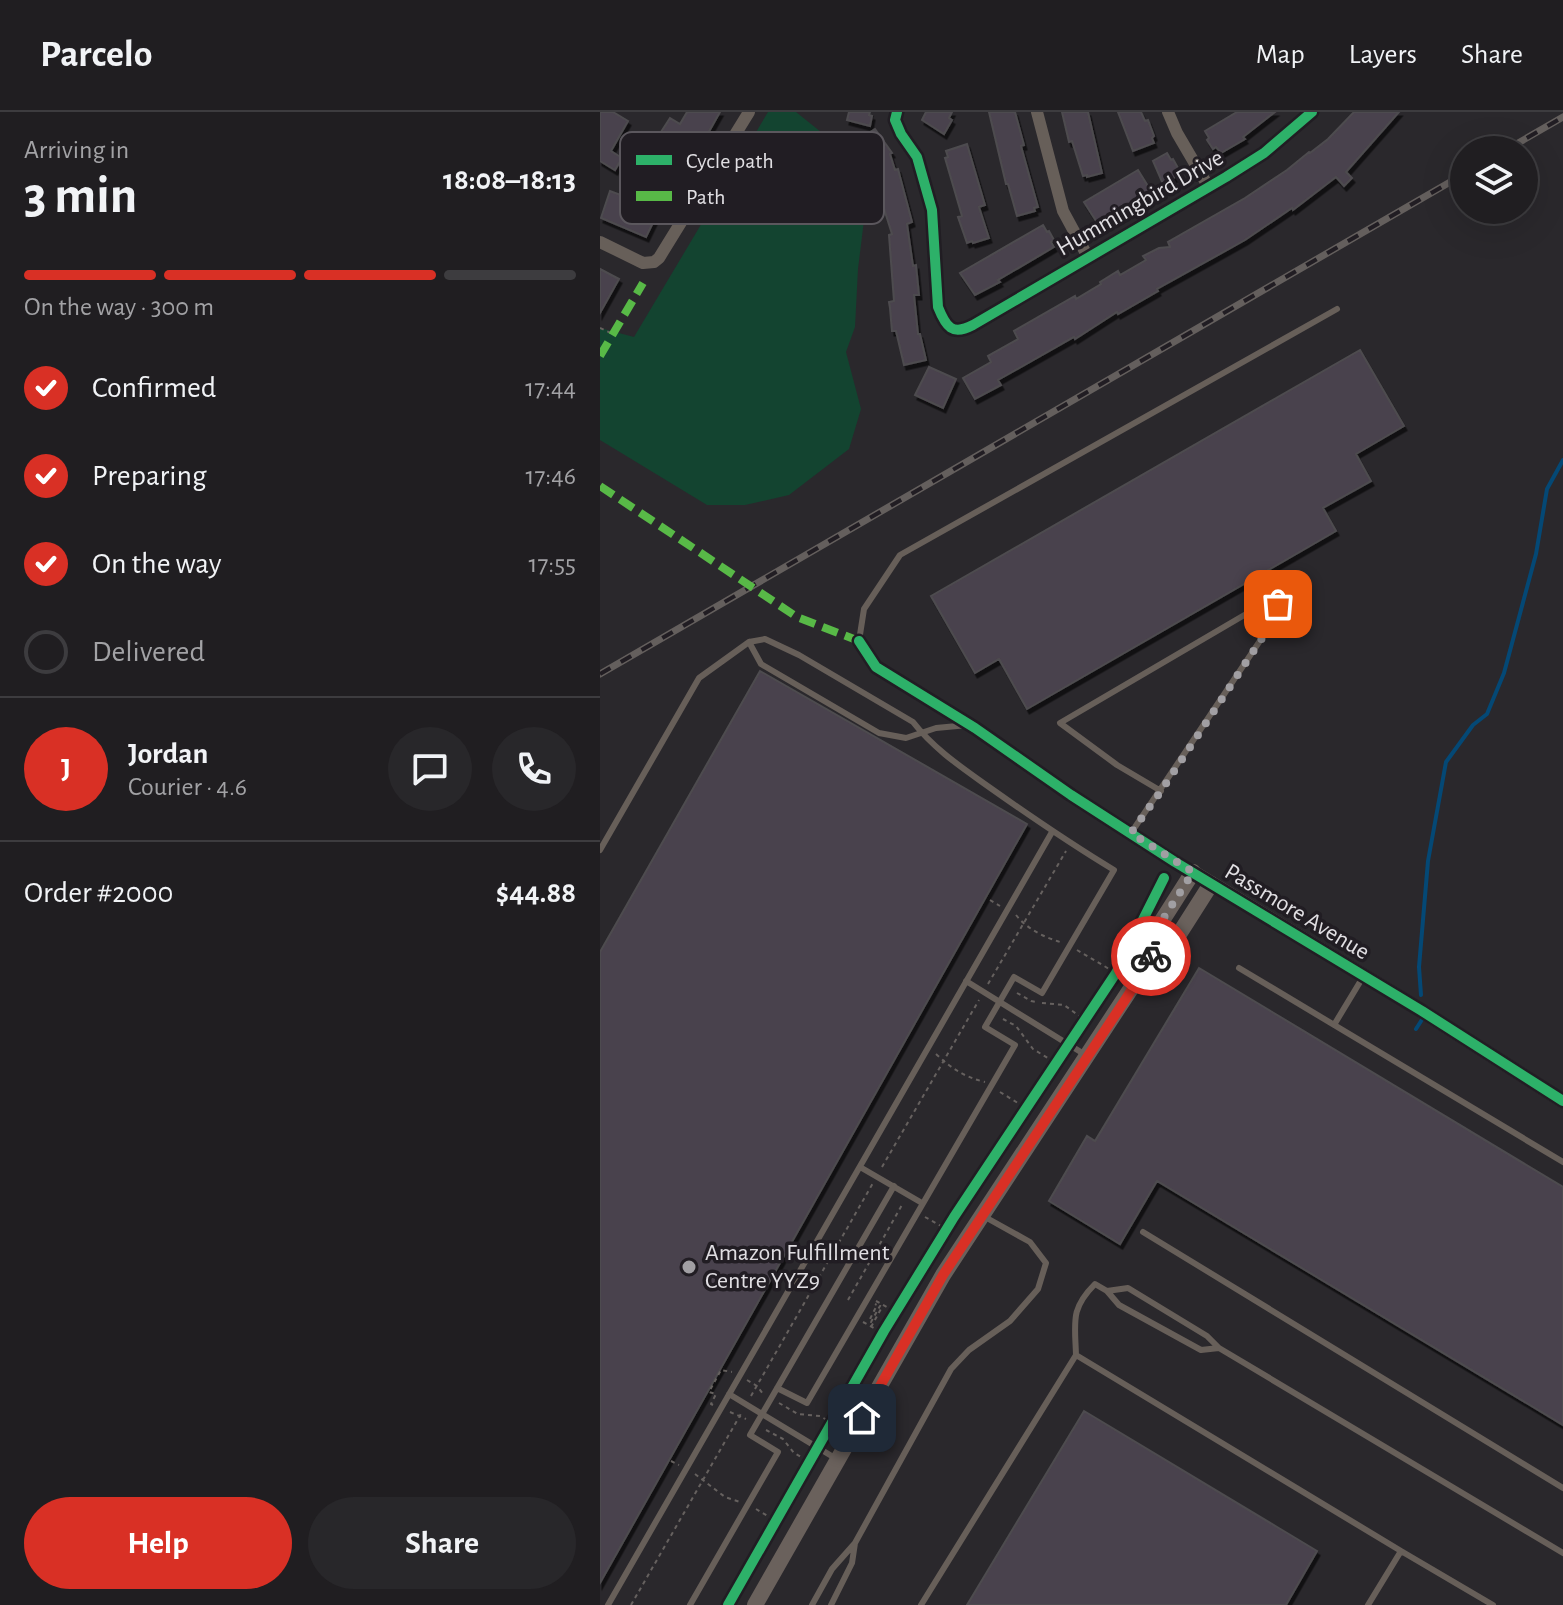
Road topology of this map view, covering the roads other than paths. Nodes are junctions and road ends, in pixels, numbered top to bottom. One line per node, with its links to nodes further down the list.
1 (749, 112): 6 (street)
2 (897, 112): 10 (street, Hummingbird Drive)
3 (1037, 112): 10 (street)
4 (1168, 112): 7 (street)
5 (1312, 112): 7 (street, Hummingbird Drive)
6 (737, 132)
7 (1208, 186): 10 (street, Hummingbird Drive)
8 (681, 224): 9 (street)
9 (600, 242)
10 (1088, 257)
11 (1337, 309): 12 (lane)
12 (859, 641): 14 (street, Passmore Avenue)
13 (749, 642): 15 (lane); 15 (lane); 19 (lane)
14 (970, 725): 15 (lane); 18 (street, Passmore Avenue)
15 (922, 734): 17 (lane)
16 (1161, 791): 16 (lane); 18 (lane)
17 (1052, 832): 25 (lane); 26 (lane)
18 (1131, 833): 20 (street, Passmore Avenue)
19 (600, 850)
20 (1193, 872): 21 (street, Passmore Avenue); 22 (main road)
21 (1211, 884): 22 (main road); 24 (street, Passmore Avenue)
22 (1151, 958): 28 (main road)
23 (1239, 968): 27 (lane)
24 (1364, 976): 27 (lane); 29 (street, Passmore Avenue)
25 (966, 981): 26 (lane); 31 (lane)
26 (1000, 1002): 28 (lane); 33 (lane)
27 (1334, 1025): 30 (lane)
28 (1087, 1056): 34 (main road)
29 (1563, 1101)
30 (1563, 1162)
31 (860, 1167): 32 (lane); 40 (lane)
32 (894, 1186): 33 (lane); 39 (lane)
33 (922, 1203): 39 (lane)
34 (982, 1215): 42 (main road); 44 (lane)
35 (1143, 1232): 43 (lane)
36 (1107, 1291): 37 (lane); 37 (lane); 38 (lane)
37 (1219, 1348): 46 (lane)
38 (1076, 1355): 45 (lane); 52 (lane)
39 (777, 1388): 41 (lane)
40 (729, 1394): 41 (lane); 47 (lane)
41 (762, 1414): 42 (lane); 48 (lane)
42 (838, 1460): 49 (main road)
43 (1563, 1488)
44 (855, 1543): 50 (lane); 51 (lane)
45 (1401, 1551): 53 (lane); 54 (lane)
46 (1563, 1553)
47 (608, 1605)
48 (690, 1605)
49 (755, 1605)
50 (812, 1605)
51 (831, 1605)
52 (921, 1605)
53 (1368, 1605)
54 (1493, 1605)

